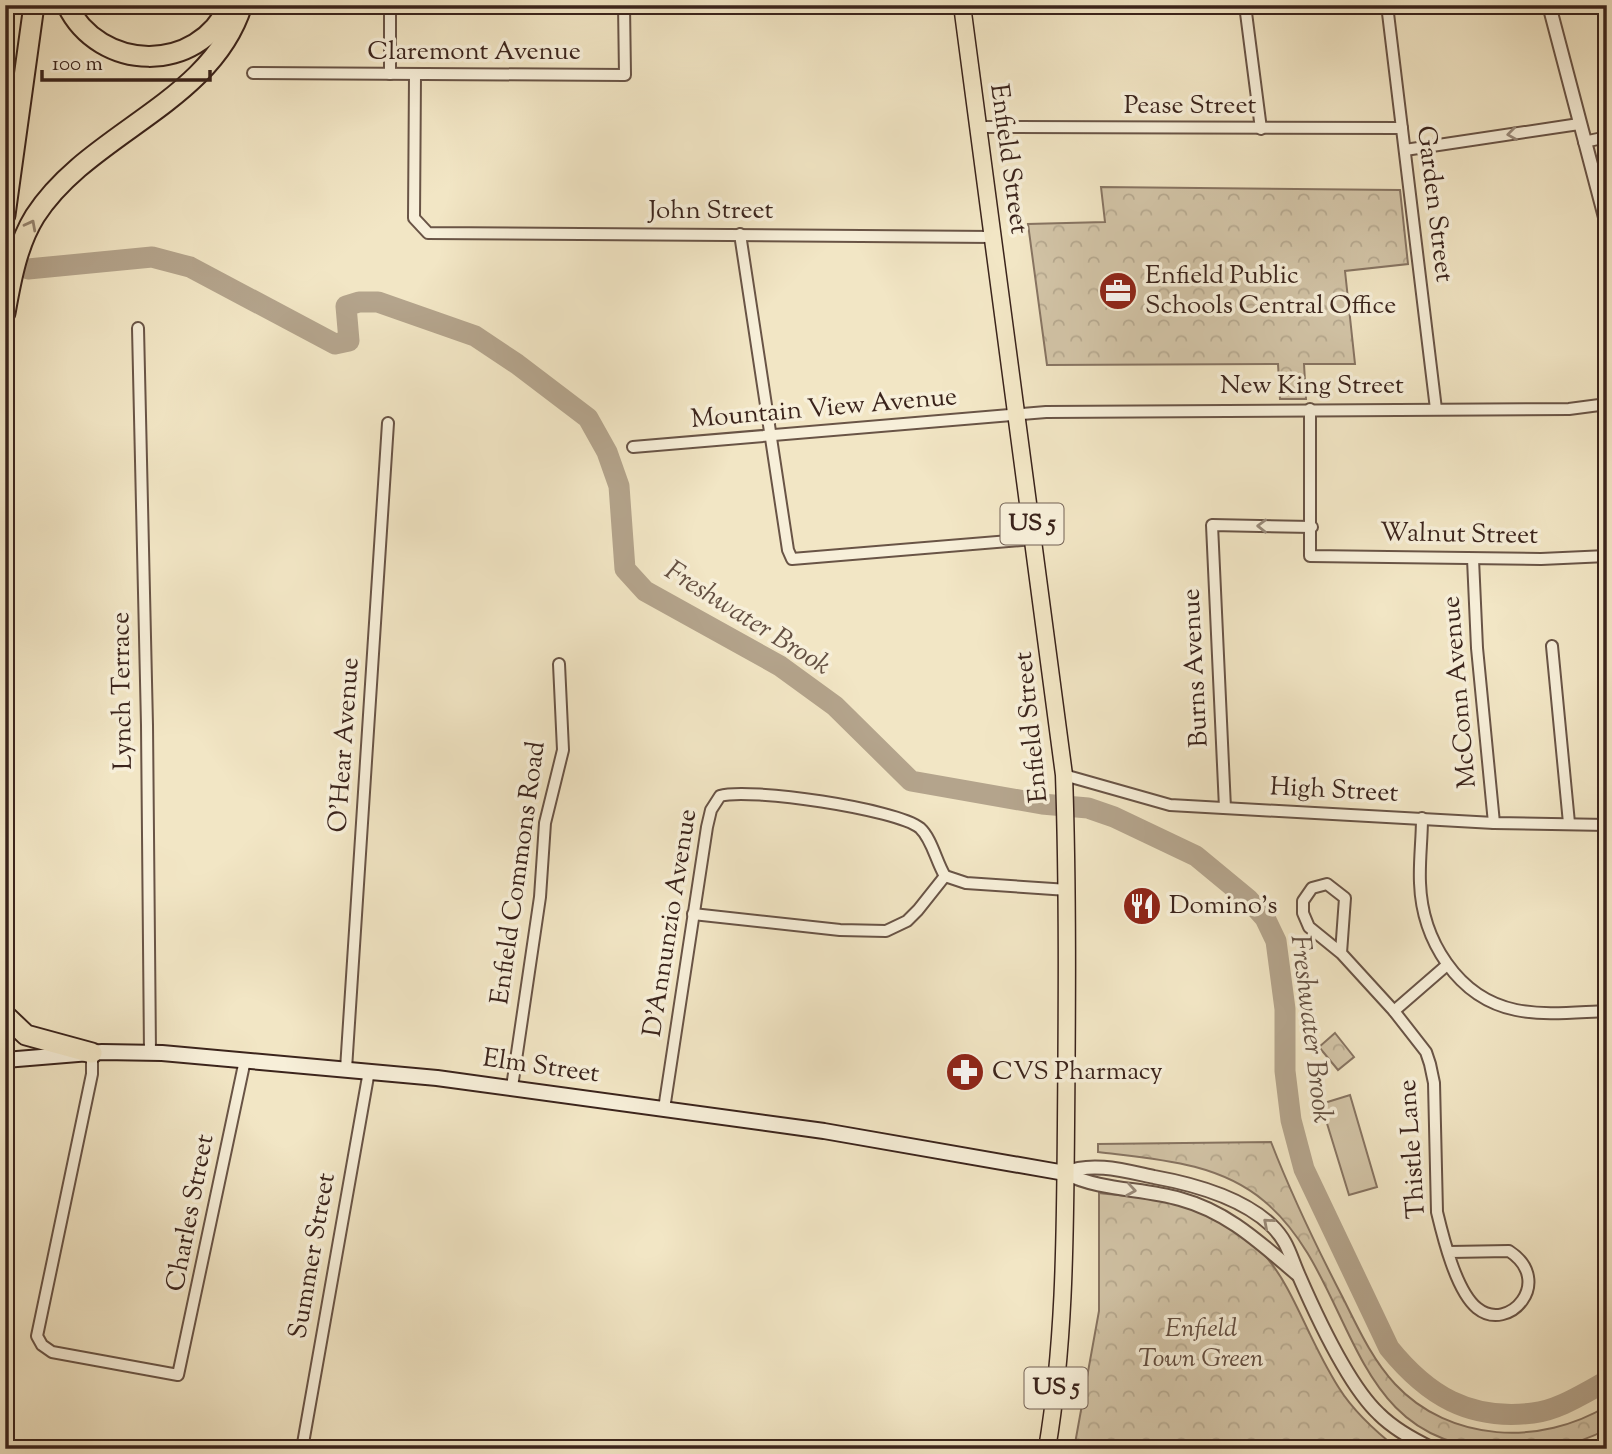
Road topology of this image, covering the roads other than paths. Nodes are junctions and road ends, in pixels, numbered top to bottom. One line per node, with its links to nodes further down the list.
1 (34, 5): 21 (highway)
2 (67, 5): 3 (highway)
3 (229, 5)
4 (242, 5): 25 (highway, one-way to 4)
5 (390, 5): 12 (street)
6 (624, 5): 13 (street, Claremont Avenue)
7 (962, 5): 15 (main road, Enfield Street / US 5)
8 (1245, 5): 17 (street)
9 (1387, 5): 16 (street, Garden Street)
10 (1549, 5): 14 (street)
11 (253, 73): 12 (street, Claremont Avenue)
12 (390, 74): 13 (street, Claremont Avenue)
13 (415, 75): 23 (street, John Street)
14 (1579, 124): 19 (street); 20 (street, one-way to 20)
15 (978, 127): 17 (street, Pease Street); 24 (main road, Enfield Street / US 5)
16 (1402, 128): 17 (street, Pease Street); 20 (street, Garden Street)
17 (1261, 129)
18 (1607, 137): 19 (street)
19 (1584, 142): 22 (street)
20 (1405, 150): 29 (street, Garden Street)
21 (5, 215)
22 (1607, 225)
23 (740, 234): 24 (street, John Street); 32 (street)
24 (994, 237): 30 (main road, Enfield Street / US 5)
25 (5, 313)
26 (138, 328): 54 (street, Lynch Terrace)
27 (1607, 404): 29 (street, New King Street)
28 (1310, 409): 29 (street, New King Street); 30 (street, New King Street); 34 (street)
29 (1436, 409)
30 (1018, 414): 32 (street, Mountain View Avenue); 35 (main road, Enfield Street / US 5)
31 (388, 423): 58 (street, O'Hear Avenue)
32 (773, 437): 33 (street, Mountain View Avenue); 35 (street)
33 (633, 447)
34 (1312, 527): 37 (street, Walnut Street); 41 (street, Burns Avenue, one-way to 41)
35 (1034, 539): 40 (main road, Enfield Street / US 5)
36 (1607, 556): 37 (street, Walnut Street)
37 (1473, 558): 43 (street, McConn Avenue)
38 (1552, 646): 44 (street)
39 (559, 664): 60 (street, Enfield Commons Road)
40 (1063, 775): 41 (street, High Street); 47 (main road, Enfield Street / US 5)
41 (1225, 808): 42 (street, High Street)
42 (1422, 818): 43 (street, High Street); 50 (street)
43 (1494, 822): 44 (street, High Street)
44 (1569, 823): 45 (street, High Street)
45 (1607, 825)
46 (944, 876): 47 (street); 48 (street); 48 (street, D'Annunzio Avenue)
47 (1068, 890): 62 (main road, Enfield Street / US 5)
48 (693, 914): 61 (street, D'Annunzio Avenue)
49 (1341, 953): 49 (street, Thistle Lane); 51 (street, Thistle Lane)
50 (1447, 965): 51 (street); 52 (street)
51 (1394, 1011): 63 (street, Thistle Lane)
52 (1607, 1011)
53 (5, 1015): 55 (highway)
54 (150, 1052): 55 (main road, Elm Street); 57 (main road, Elm Street)
55 (92, 1053): 56 (main road, Elm Street); 57 (street, Charles Street)
56 (5, 1060)
57 (245, 1060): 58 (main road, Elm Street)
58 (346, 1069): 59 (main road, Elm Street)
59 (369, 1071): 60 (main road, Elm Street); 66 (street, Summer Street)
60 (512, 1087): 61 (main road, Elm Street)
61 (664, 1109): 62 (main road, Elm Street)
62 (1065, 1173): 64 (street, one-way to 64); 64 (street, one-way to 62); 67 (main road, Enfield Street / US 5)
63 (1450, 1252): 63 (street, Thistle Lane)
64 (1297, 1274): 68 (street)
65 (1607, 1444): 69 (street)
66 (302, 1449)
67 (1047, 1449)
68 (1433, 1449)
69 (1599, 1449)

